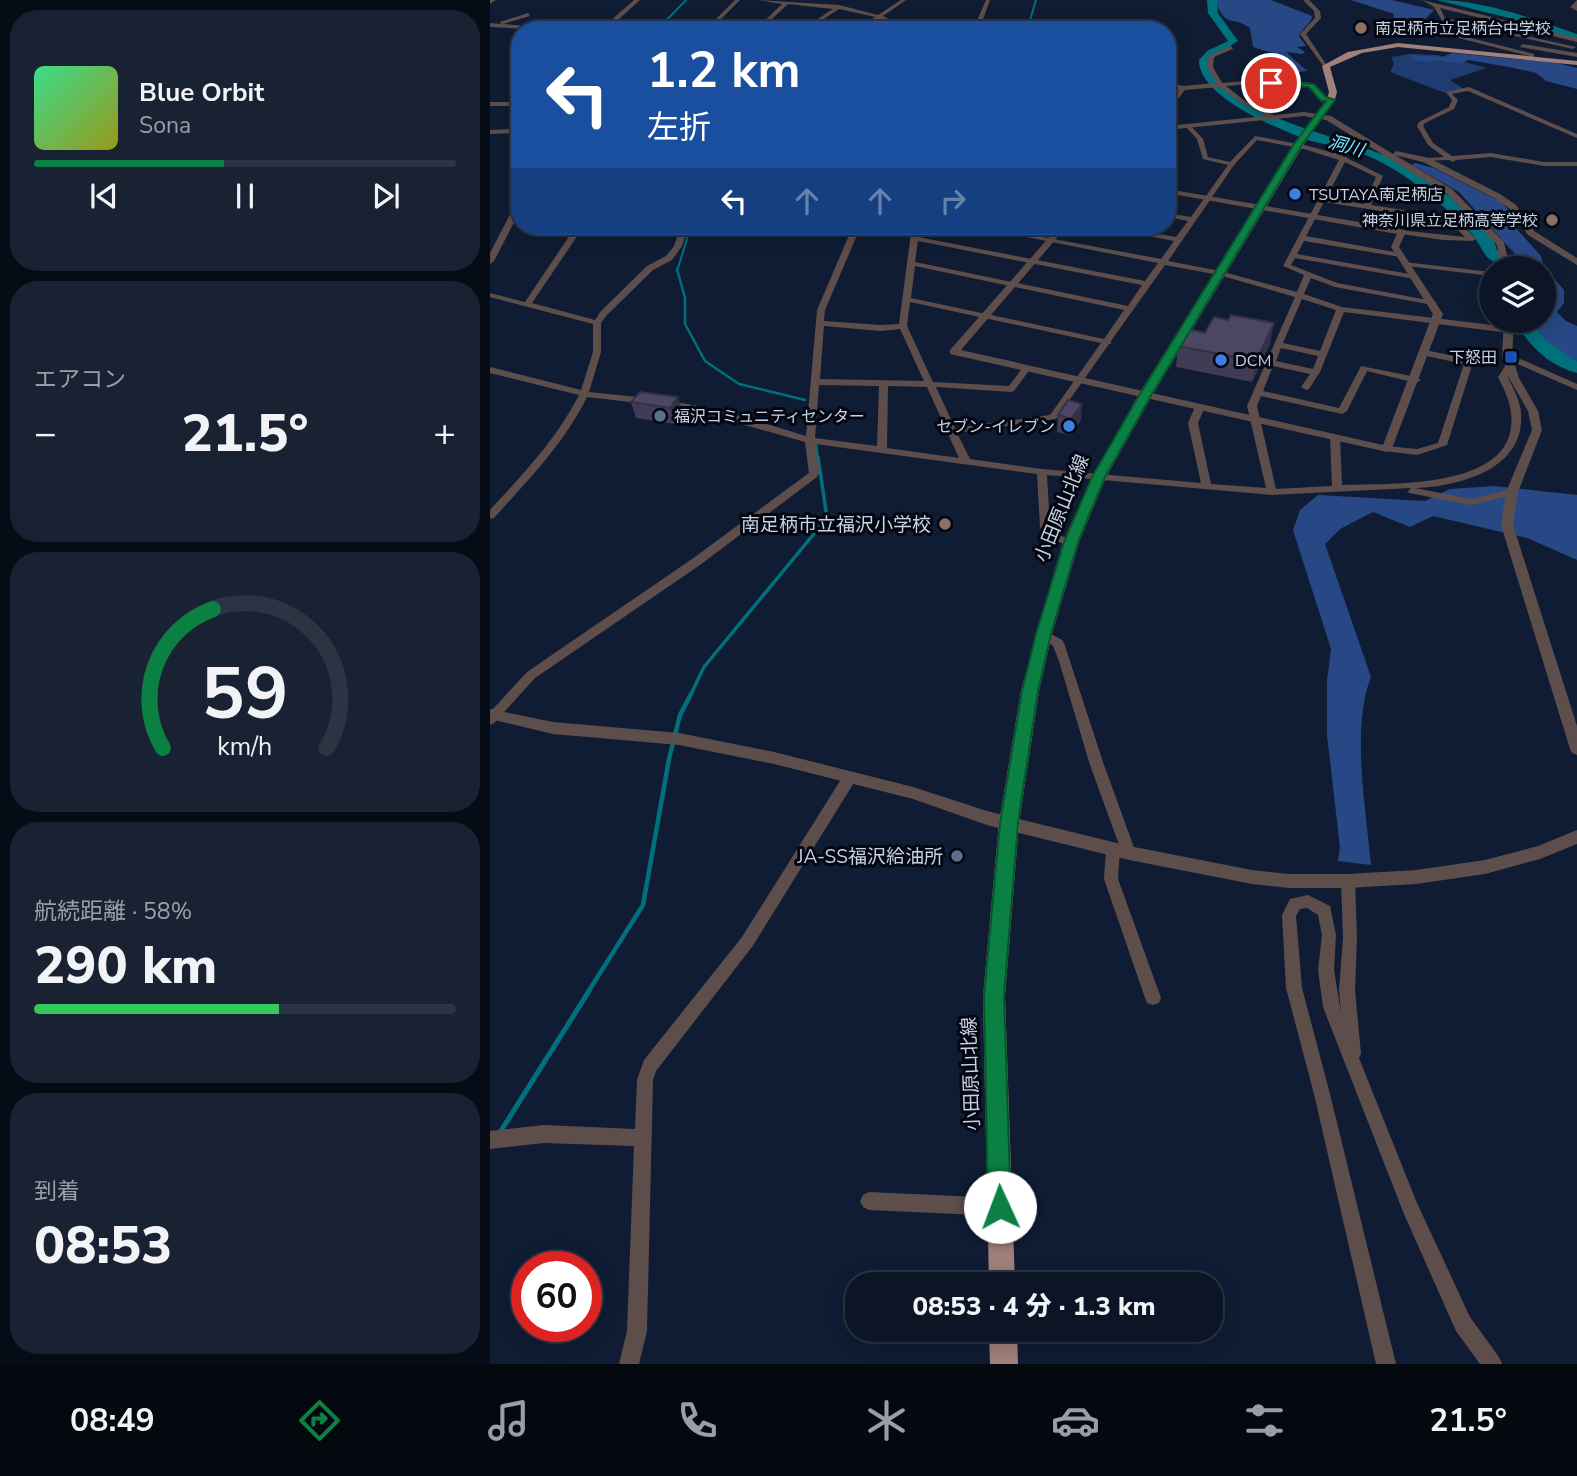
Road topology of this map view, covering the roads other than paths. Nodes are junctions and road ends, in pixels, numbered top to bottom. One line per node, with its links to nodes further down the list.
1 (637, 0): 17 (street)
2 (738, 0): 18 (street)
3 (760, 0): 10 (street)
4 (801, 0): 10 (street)
5 (904, 0): 15 (street)
6 (988, 0): 23 (street)
7 (1306, 0): 33 (street)
8 (1424, 0): 11 (street)
9 (1577, 2): 13 (street)
10 (790, 3): 12 (street); 19 (street)
11 (1436, 6): 16 (street); 27 (street)
12 (839, 7): 15 (street); 20 (street)
13 (1577, 9)
14 (528, 15): 24 (street)
15 (880, 17): 21 (street); 22 (street)
16 (1445, 19): 26 (street); 29 (street)
17 (613, 21)
18 (716, 21)
19 (768, 21)
20 (817, 21)
21 (874, 21)
22 (887, 21)
23 (980, 21)
24 (491, 25): 25 (street)
25 (511, 27)
26 (1450, 29): 30 (street); 31 (street)
27 (1577, 40)
28 (1231, 48): 35 (street)
29 (1577, 48): 30 (street)
30 (1573, 55)
31 (1531, 58): 32 (main road); 33 (main road)
32 (1577, 63)
33 (1326, 66): 39 (main road)
34 (1176, 86): 37 (street)
35 (1223, 86): 36 (street); 39 (street); 43 (street)
36 (1211, 87): 37 (street); 44 (street)
37 (1183, 88): 38 (street)
38 (1176, 98)
39 (1331, 100): 42 (main road, 小田原山北線)
40 (490, 104): 41 (street)
41 (511, 104)
42 (1319, 115): 43 (street); 45 (street); 51 (main road, 小田原山北線)
43 (1275, 117): 44 (street)
44 (1260, 118): 46 (street)
45 (1342, 125): 53 (street); 80 (street)
46 (1188, 126): 47 (street); 55 (street)
47 (1176, 127)
48 (511, 131): 49 (street)
49 (490, 132)
50 (1577, 136): 54 (street)
51 (1299, 144): 52 (street); 55 (street); 61 (main road, 小田原山北線)
52 (1345, 157): 59 (street); 60 (street)
53 (1426, 160): 54 (street); 85 (street)
54 (1453, 160): 56 (street)
55 (1232, 164): 58 (street)
56 (1577, 164)
57 (1176, 193): 58 (street)
58 (1208, 199): 61 (street); 65 (street)
59 (1322, 199): 60 (street); 62 (street)
60 (1367, 206): 66 (street)
61 (1260, 208): 62 (street); 88 (main road, 小田原山北線)
62 (1313, 216): 66 (street); 74 (street)
63 (1176, 217): 65 (street)
64 (511, 218): 78 (street)
65 (1193, 220): 77 (street)
66 (1402, 232): 81 (street)
67 (574, 235): 96 (street)
68 (682, 235): 102 (street)
69 (853, 235): 103 (street)
70 (915, 235): 75 (street)
71 (1024, 235): 76 (street)
72 (1055, 235): 76 (street)
73 (1151, 235): 77 (street)
74 (1302, 238): 79 (street); 81 (street)
75 (914, 239): 83 (street); 86 (street)
76 (1051, 240): 83 (street); 84 (street)
77 (1179, 240): 84 (street)
78 (492, 251): 82 (street)
79 (1292, 255): 89 (street); 90 (street)
80 (1504, 256)
81 (1403, 260): 87 (street); 90 (street)
82 (490, 261)
83 (1034, 261): 91 (street); 92 (street)
84 (1164, 262): 88 (street); 92 (street)
85 (1577, 262)
86 (910, 263): 91 (street); 95 (street)
87 (1479, 272)
88 (1220, 273): 94 (street); 125 (main road, 小田原山北線)
89 (1308, 275): 94 (street); 97 (street)
90 (1415, 277): 97 (street)
91 (1014, 284): 98 (street); 100 (street)
92 (1147, 284): 98 (street)
93 (490, 295): 96 (street)
94 (1300, 296): 99 (street); 108 (street)
95 (906, 299): 100 (street); 105 (street)
96 (528, 303): 102 (street)
97 (1433, 303): 101 (street)
98 (1131, 309): 107 (street)
99 (1341, 309): 101 (street); 110 (street)
100 (987, 315): 107 (street); 113 (street)
101 (1435, 322): 104 (street); 109 (street)
102 (597, 323): 124 (street)
103 (820, 323): 105 (street); 118 (street)
104 (1479, 324)
105 (903, 326): 120 (street)
106 (1509, 333): 111 (street)
107 (1108, 342): 116 (street)
108 (1278, 345): 110 (street); 112 (street)
109 (1425, 353): 117 (street); 132 (street)
110 (1323, 354): 115 (street)
111 (1508, 361): 122 (street); 137 (street); 139 (street)
112 (1271, 363): 115 (street); 123 (street)
113 (1027, 368): 116 (street); 120 (street)
114 (490, 370): 124 (street)
115 (1316, 372): 121 (street)
116 (1081, 380): 125 (street); 128 (street)
117 (1416, 380): 123 (street); 132 (street)
118 (815, 382): 119 (street); 130 (street)
119 (884, 383): 120 (street); 131 (street)
120 (928, 384): 128 (street)
121 (1306, 387)
122 (1577, 387)
123 (1258, 393): 127 (street)
124 (584, 394): 130 (street); 140 (street)
125 (1146, 394): 126 (street); 135 (main road, 小田原山北線)
126 (1200, 407): 127 (street); 136 (street)
127 (1255, 420): 129 (street); 138 (street)
128 (952, 431): 133 (street)
129 (1335, 438): 132 (street); 137 (street)
130 (810, 440): 131 (street); 143 (street)
131 (882, 449): 133 (street)
132 (1387, 449)
133 (966, 462): 134 (street)
134 (1042, 472): 135 (street); 141 (street)
135 (1098, 477): 136 (street); 141 (main road, 小田原山北線)
136 (1207, 486): 138 (street)
137 (1338, 488): 138 (street); 139 (street)
138 (1272, 492)
139 (1511, 492): 144 (street)
140 (490, 516)
141 (1071, 542): 142 (main road, 小田原山北線)
142 (1044, 634): 146 (main road, 小田原山北線); 148 (street)
143 (491, 716): 145 (street)
144 (1577, 749)
145 (850, 777): 146 (street); 152 (street)
146 (1009, 823): 148 (street); 155 (main road, 小田原山北線)
147 (1577, 837): 149 (street)
148 (1121, 851): 149 (street); 150 (street)
149 (1339, 882): 151 (street)
150 (1153, 998)
151 (1355, 1072): 160 (street); 161 (street)
152 (641, 1138): 153 (street); 158 (street)
153 (496, 1140)
154 (869, 1201): 155 (street)
155 (1000, 1207): 156 (main road, 小田原山北線)
156 (1002, 1272)
157 (1003, 1342): 159 (main road)
158 (629, 1364)
159 (1004, 1364)
160 (1386, 1364)
161 (1492, 1364)

